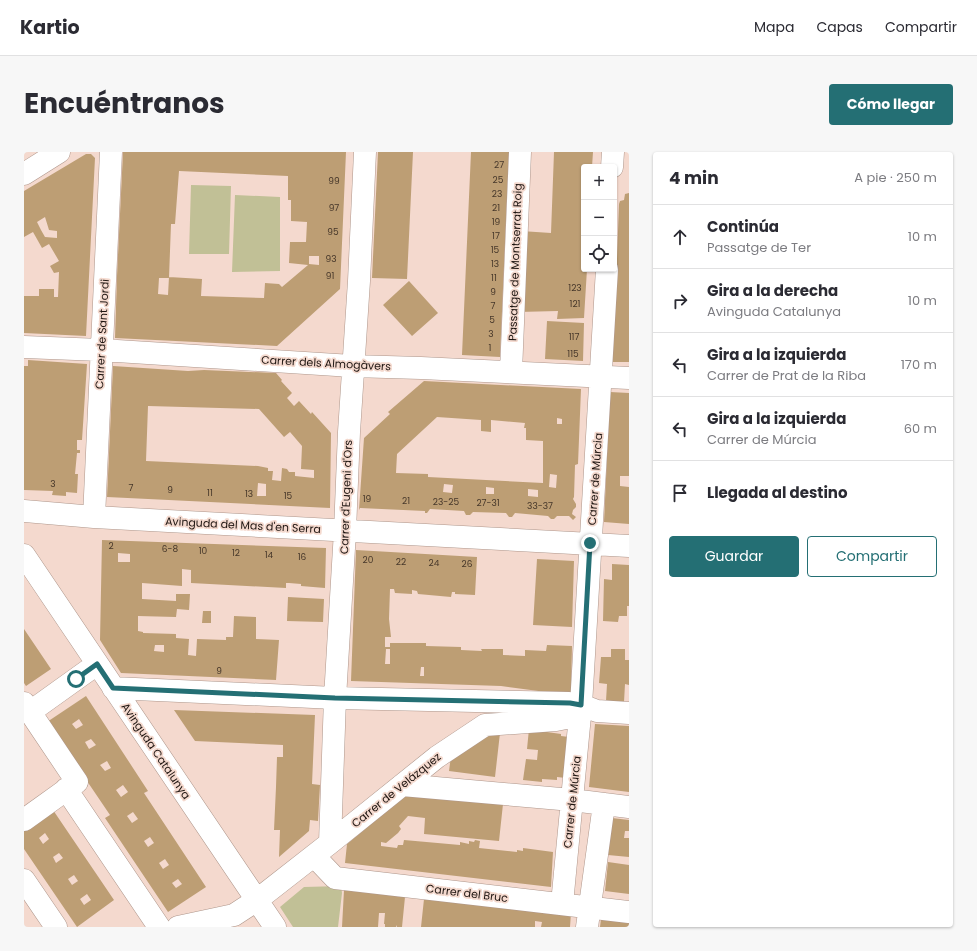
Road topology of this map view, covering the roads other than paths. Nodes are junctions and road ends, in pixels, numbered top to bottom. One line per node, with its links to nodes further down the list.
1 (59, 152): 7 (street)
2 (111, 152): 10 (street, Carrer de Sant Jordi)
3 (365, 152): 11 (street, Carrer d'Eugeni d'Ors)
4 (520, 152): 12 (street, Passatge de Montserrat Roig)
5 (613, 152): 6 (street)
6 (612, 164)
7 (24, 174)
8 (607, 272): 13 (street, Carrer de Múrcia)
9 (24, 347): 10 (street, Carrer dels Almogàvers)
10 (101, 350): 11 (street, Carrer dels Almogàvers); 16 (street, Carrer de Sant Jordi)
11 (352, 366): 12 (street, Carrer dels Almogàvers); 17 (street, Carrer d'Eugeni d'Ors)
12 (511, 372): 13 (street, Carrer dels Almogàvers)
13 (601, 377): 14 (street, Carrer dels Almogàvers); 18 (street, Carrer de Múrcia)
14 (629, 378)
15 (24, 511): 16 (street, Avinguda del Mas d'en Serra)
16 (94, 517): 17 (street, Avinguda del Mas d'en Serra)
17 (345, 531): 18 (street, Avinguda del Mas d'en Serra); 23 (street, Carrer d'Eugeni d'Ors)
18 (590, 543): 19 (street, Avinguda del Mas d'en Serra); 24 (street, Carrer de Múrcia)
19 (629, 546)
20 (24, 555): 21 (street, Avinguda Catalunya)
21 (97, 664): 22 (street, Avinguda Catalunya); 25 (street)
22 (113, 688): 23 (street); 36 (street, Avinguda Catalunya)
23 (335, 698): 24 (street); 33 (street, Carrer d'Eugeni d'Ors)
24 (581, 705): 26 (street); 27 (street, Carrer de Velázquez); 29 (street, Carrer de Múrcia)
25 (27, 708): 28 (street)
26 (629, 713)
27 (402, 785): 29 (street); 33 (street, Carrer de Velázquez)
28 (66, 789): 32 (street); 41 (street)
29 (572, 800): 30 (street); 37 (street, Carrer de Múrcia)
30 (604, 804): 31 (street); 39 (street)
31 (629, 808)
32 (24, 820)
33 (330, 843): 34 (street, Carrer de Velázquez)
34 (314, 856): 36 (street, Carrer de Velázquez); 37 (street, Carrer del Bruc)
35 (24, 880): 40 (street)
36 (257, 900): 42 (street, Carrer de Velázquez); 43 (street, Avinguda Catalunya)
37 (562, 904): 39 (street, Carrer del Bruc)
38 (629, 912): 39 (street, Carrer del Bruc)
39 (588, 917)
40 (56, 927)
41 (159, 927)
42 (178, 927)
43 (275, 927)

